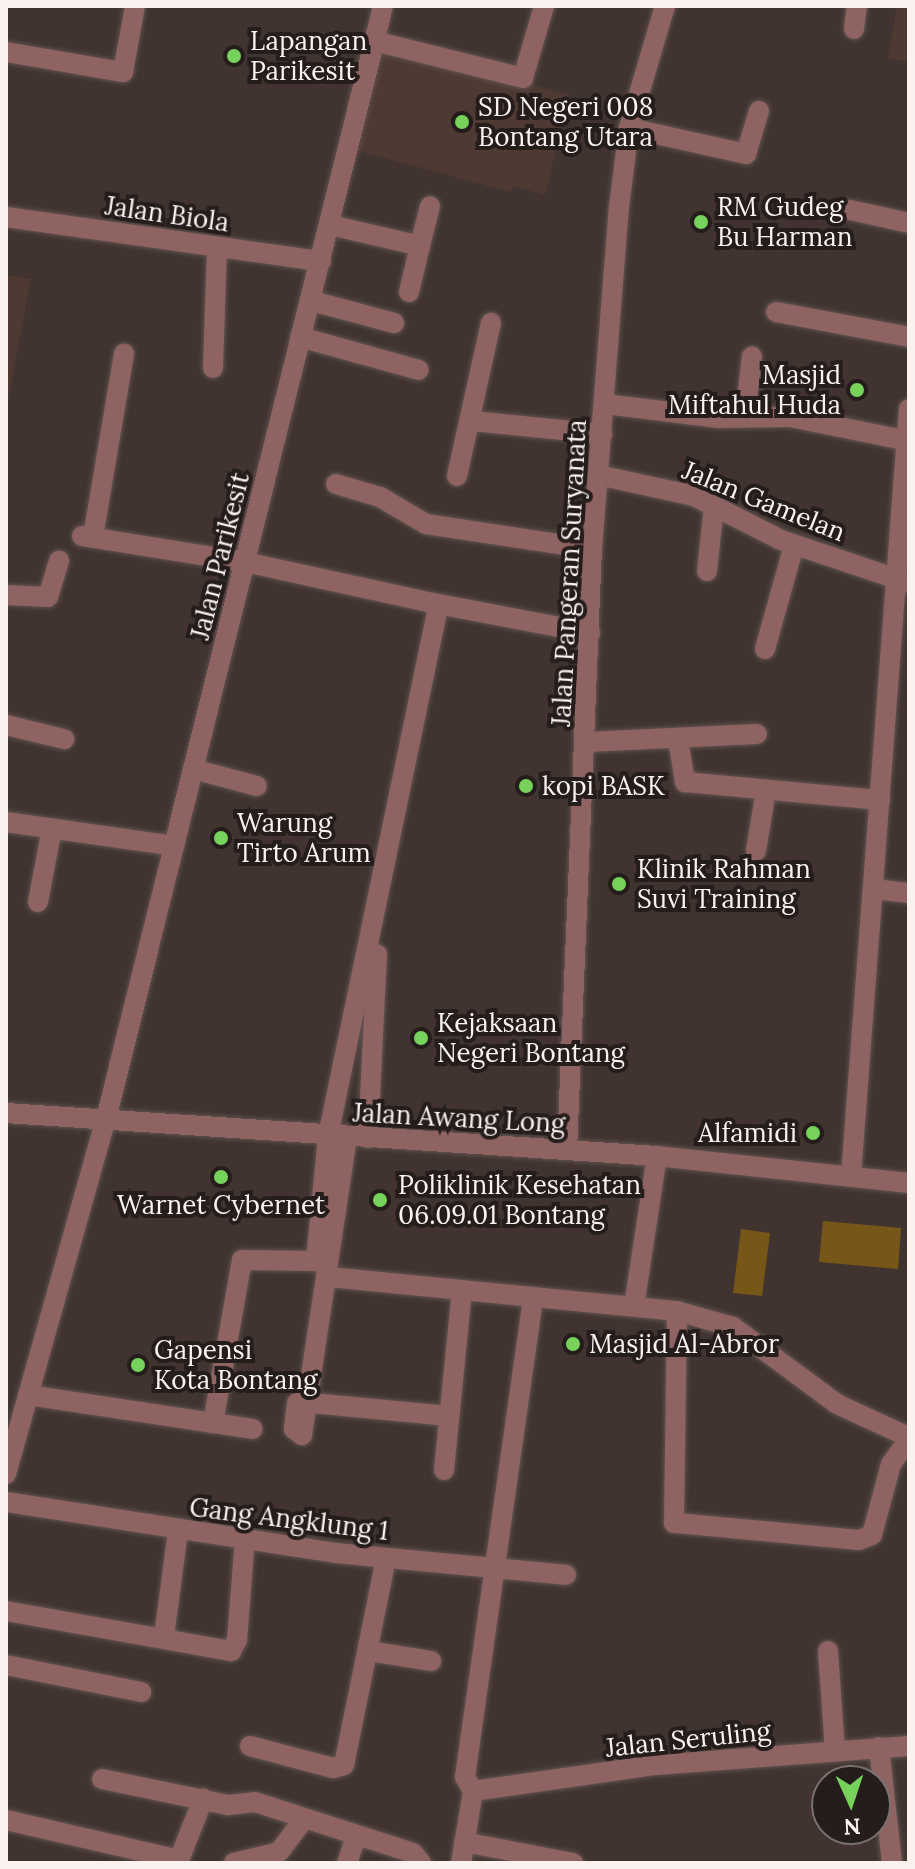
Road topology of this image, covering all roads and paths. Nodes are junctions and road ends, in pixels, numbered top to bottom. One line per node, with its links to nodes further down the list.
1 (135, 6): 8 (street)
2 (383, 6): 7 (street, Jalan Parikesit)
3 (544, 6): 7 (street)
4 (665, 6): 10 (street, Jalan Pangeran Suryanata)
5 (857, 6): 6 (street)
6 (854, 29)
7 (374, 41): 15 (street, Jalan Parikesit)
8 (6, 52)
9 (759, 111): 10 (street)
10 (629, 128): 30 (street, Jalan Pangeran Suryanata)
11 (430, 206): 16 (street)
12 (850, 210): 14 (street)
13 (6, 217): 17 (street, Jalan Biola)
14 (909, 223)
15 (330, 225): 16 (street); 18 (street, Jalan Parikesit)
16 (420, 246): 19 (street)
17 (217, 247): 18 (street, Jalan Biola); 28 (street)
18 (321, 261): 20 (street, Jalan Parikesit)
19 (409, 292)
20 (312, 301): 22 (street); 24 (street, Jalan Parikesit)
21 (776, 312): 25 (street)
22 (394, 323)
23 (491, 323): 33 (street)
24 (300, 337): 29 (street); 43 (street, Jalan Parikesit)
25 (909, 337)
26 (124, 354): 43 (street)
27 (752, 356): 32 (street)
28 (213, 368)
29 (419, 370)
30 (605, 404): 32 (street); 34 (street, Jalan Pangeran Suryanata)
31 (909, 409): 35 (street)
32 (745, 415): 35 (street)
33 (472, 421): 34 (street); 37 (street)
34 (602, 434): 36 (street, Jalan Pangeran Suryanata)
35 (904, 440): 45 (street)
36 (598, 475): 39 (street, Jalan Gamelan); 41 (street, Jalan Pangeran Suryanata)
37 (457, 476)
38 (336, 484): 41 (street)
39 (714, 506): 40 (street, Jalan Gamelan); 44 (street)
40 (794, 545): 45 (street, Jalan Gamelan); 49 (street)
41 (592, 549): 48 (street, Jalan Pangeran Suryanata)
42 (59, 561): 46 (street)
43 (245, 562): 47 (street); 55 (street, Jalan Parikesit)
44 (707, 571)
45 (901, 581): 58 (street)
46 (6, 595)
47 (433, 603): 48 (street); 69 (street)
48 (590, 633): 54 (street, Jalan Pangeran Suryanata)
49 (765, 649)
50 (6, 725): 52 (street)
51 (757, 734): 53 (street)
52 (64, 739)
53 (678, 739): 54 (street); 57 (street)
54 (586, 742): 70 (street, Jalan Pangeran Suryanata)
55 (193, 769): 56 (street); 61 (street, Jalan Parikesit)
56 (257, 786)
57 (766, 790): 58 (street); 62 (street)
58 (880, 800): 63 (street)
59 (6, 822): 60 (street)
60 (52, 828): 61 (street); 65 (street)
61 (174, 846): 68 (street, Jalan Parikesit)
62 (756, 851)
63 (875, 889): 64 (street); 72 (street)
64 (909, 893)
65 (38, 902)
66 (377, 952): 69 (street)
67 (6, 1113): 68 (street, Jalan Awang Long)
68 (106, 1119): 69 (street, Jalan Awang Long); 79 (street, Jalan Parikesit)
69 (348, 1137): 70 (street, Jalan Awang Long); 74 (street); 81 (street)
70 (567, 1150): 71 (street, Jalan Awang Long)
71 (657, 1156): 72 (street, Jalan Awang Long); 77 (street)
72 (851, 1176): 73 (street, Jalan Awang Long)
73 (909, 1183)
74 (329, 1277): 75 (street); 80 (street)
75 (462, 1290): 76 (street); 80 (street)
76 (533, 1297): 77 (street); 89 (street)
77 (634, 1306): 78 (street)
78 (677, 1311): 78 (street)
79 (28, 1395): 81 (street); 84 (street, Jalan Parikesit)
80 (449, 1416): 83 (street)
81 (213, 1423): 82 (street)
82 (252, 1429)
83 (444, 1470)
84 (6, 1474)
85 (6, 1502): 86 (street, Gang Angklung 1)
86 (178, 1531): 87 (street, Gang Angklung 1); 92 (street)
87 (245, 1539): 88 (street, Gang Angklung 1); 92 (street)
88 (386, 1558): 89 (street, Gang Angklung 1); 93 (street)
89 (493, 1568): 90 (street, Gang Angklung 1); 103 (street)
90 (566, 1575)
91 (6, 1611): 92 (street)
92 (164, 1637)
93 (369, 1651): 95 (street); 98 (street)
94 (828, 1651): 101 (street)
95 (431, 1661)
96 (6, 1665): 97 (street)
97 (141, 1692)
98 (250, 1746)
99 (909, 1746): 100 (street, Jalan Seruling)
100 (879, 1747): 101 (street, Jalan Seruling); 115 (street)
101 (835, 1751): 103 (street, Jalan Seruling)
102 (102, 1779): 104 (street)
103 (473, 1791): 108 (street)
104 (203, 1799): 105 (street); 109 (street)
105 (304, 1819): 107 (street); 110 (street)
106 (6, 1820): 109 (street)
107 (356, 1837): 111 (street); 112 (street)
108 (464, 1842): 113 (street); 114 (street)
109 (188, 1861)
110 (234, 1863)
111 (347, 1863)
112 (421, 1863)
113 (461, 1863)
114 (569, 1863)
115 (892, 1863)

